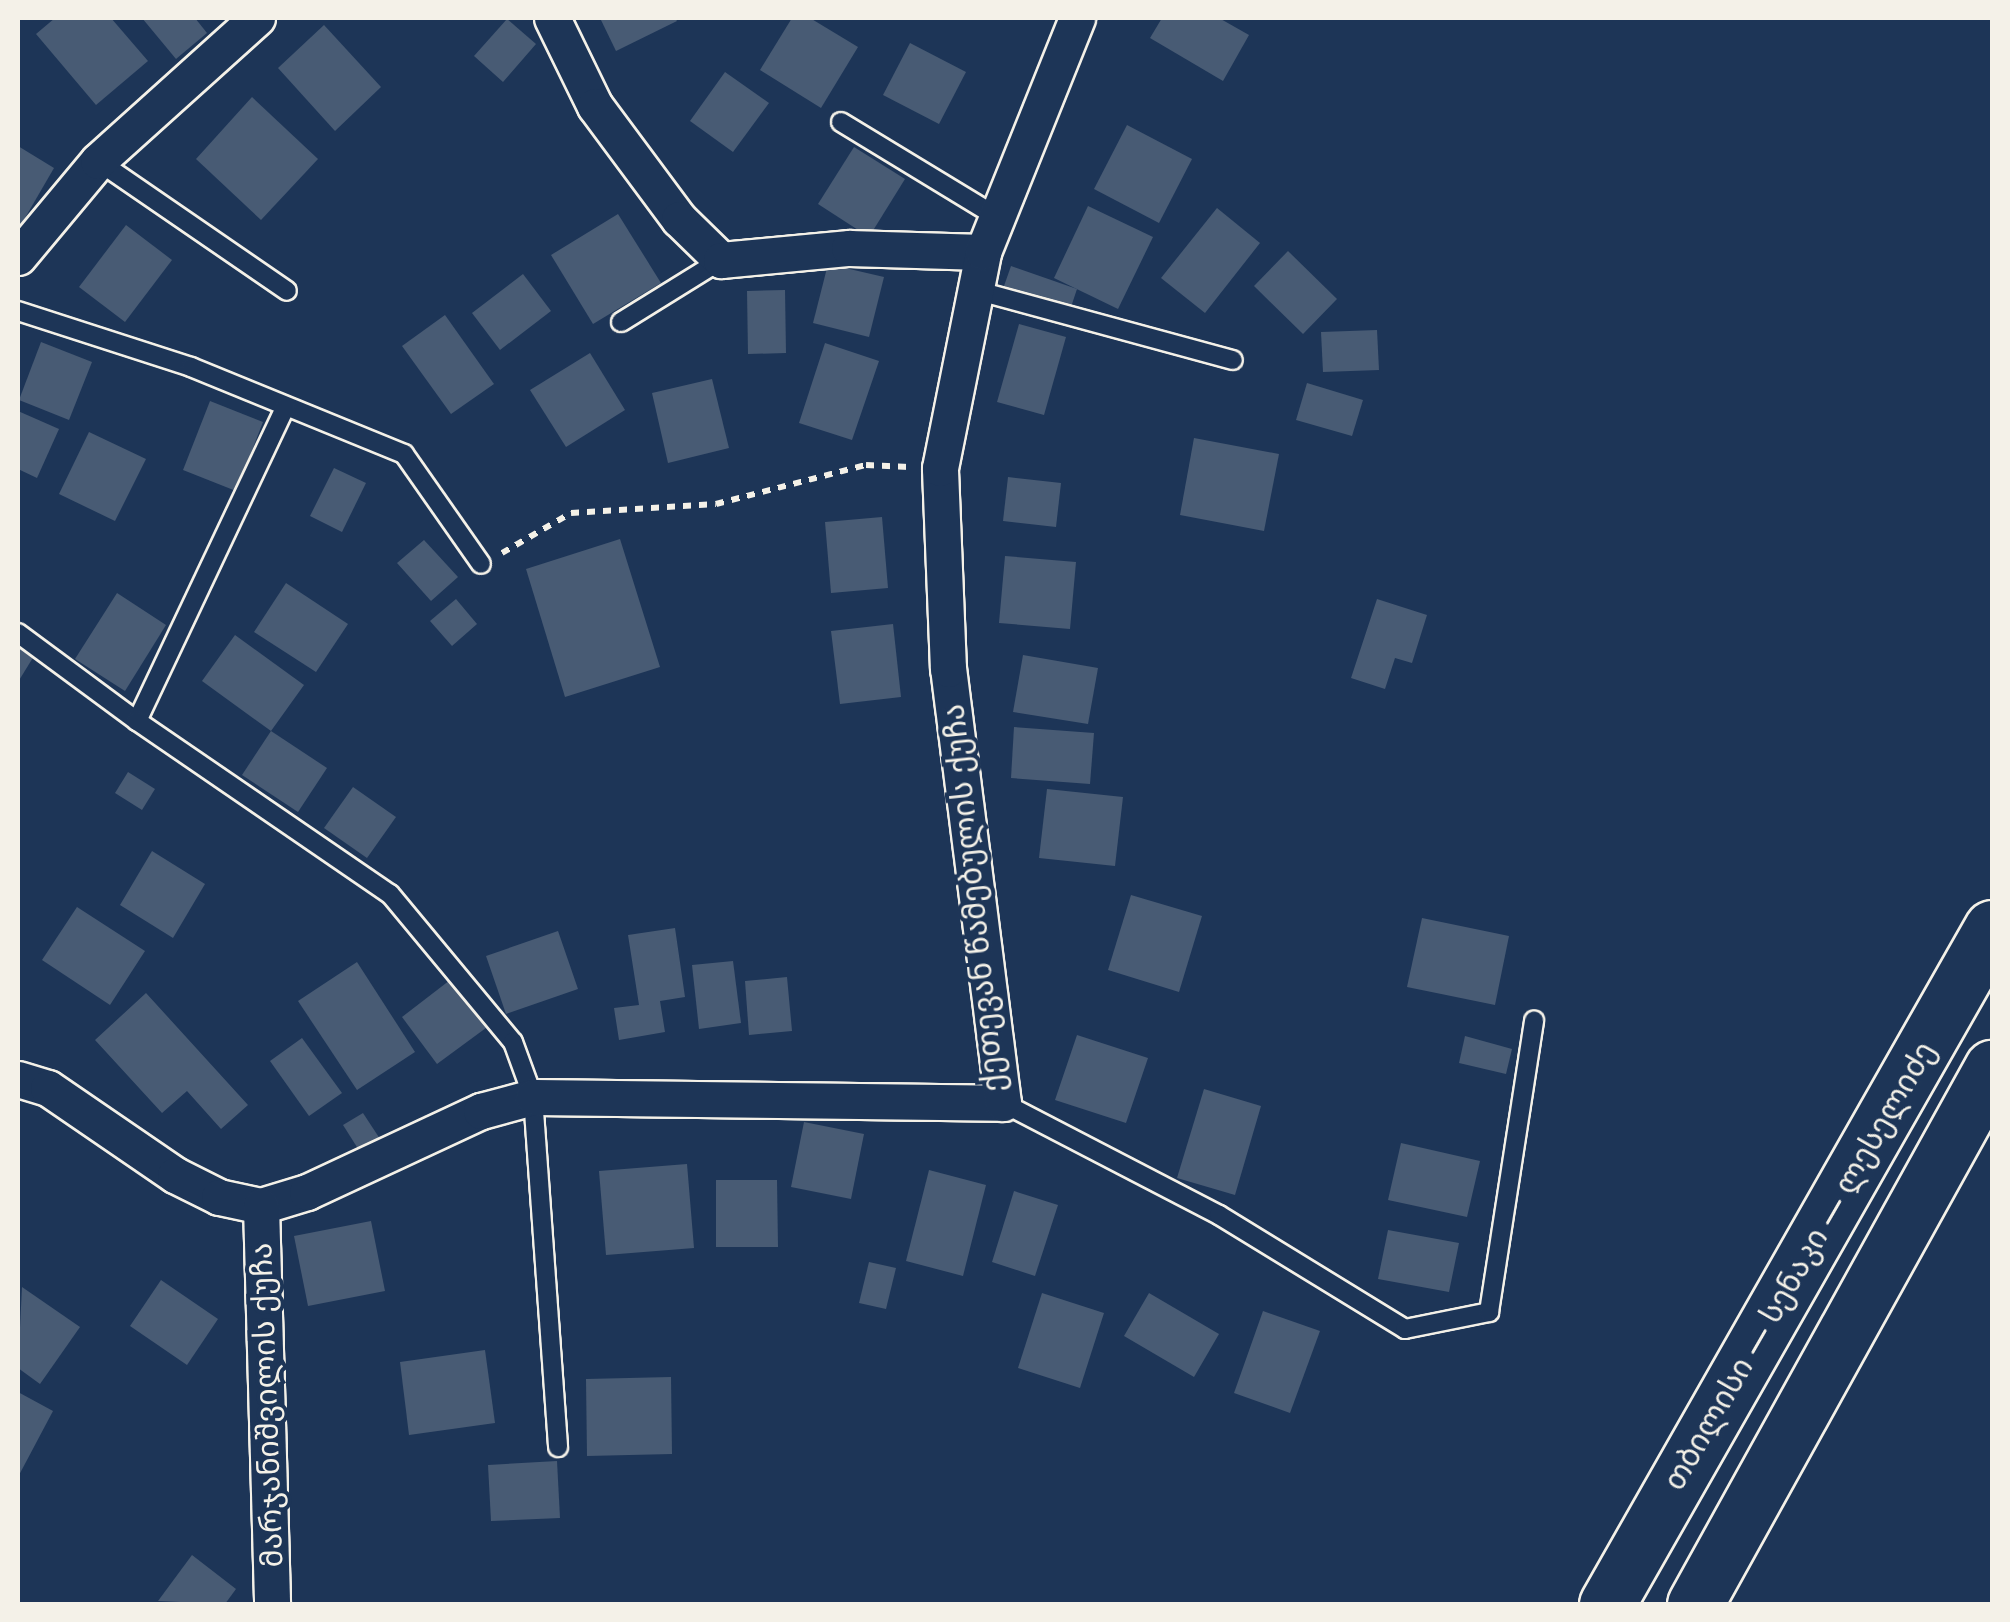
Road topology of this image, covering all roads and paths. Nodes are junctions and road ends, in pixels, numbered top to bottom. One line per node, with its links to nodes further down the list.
1 (257, 18): 5 (street)
2 (552, 18): 9 (street)
3 (1077, 18): 6 (street, ქეთევან წამებულის ქუჩა)
4 (841, 122): 6 (lane)
5 (98, 162): 8 (street); 10 (lane)
6 (997, 218): 7 (street, ქეთევან წამებულის ქუჩა)
7 (983, 252): 9 (street); 11 (street, ქეთევან წამებულის ქუჩა)
8 (18, 256)
9 (720, 260): 13 (lane)
10 (287, 290)
11 (975, 290): 14 (lane); 16 (street, ქეთევან წამებულის ქუჩა)
12 (18, 311): 15 (lane)
13 (621, 322)
14 (1234, 360)
15 (286, 406): 17 (lane); 19 (lane)
16 (940, 468): 17 (path); 25 (street, ქეთევან წამებულის ქუჩა)
17 (481, 564)
18 (18, 633): 19 (lane)
19 (137, 721): 24 (lane)
20 (1992, 928): 29 (highway, თბილისი — სენაკი — ლესელიძე)
21 (1534, 1020): 25 (lane)
22 (1992, 1068): 30 (highway)
23 (19, 1078): 26 (street)
24 (533, 1097): 25 (street, ქეთევან წამებულის ქუჩა); 26 (street, ქეთევან წამებულის ქუჩა); 27 (lane)
25 (1003, 1103)
26 (261, 1206): 28 (street, მარჯანიშვილის ქუჩა)
27 (558, 1447)
28 (272, 1604)
29 (1606, 1604)
30 (1695, 1604)

